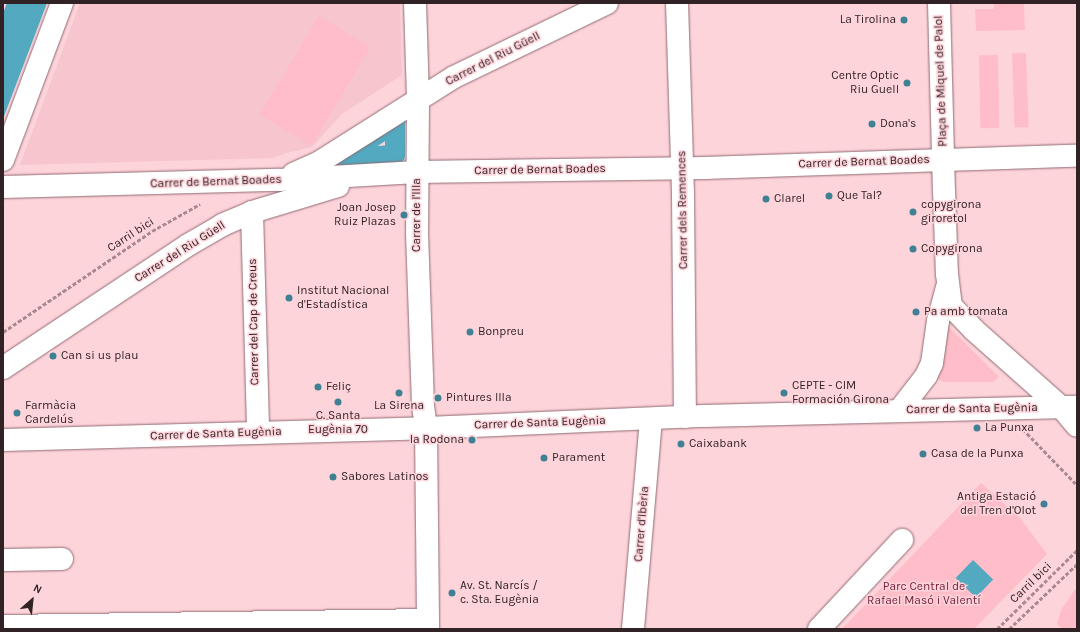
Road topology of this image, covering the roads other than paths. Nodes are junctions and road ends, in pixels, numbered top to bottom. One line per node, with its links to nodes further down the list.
1 (62, 3): 8 (street)
2 (415, 3): 6 (street, Carrer de l'Illa)
3 (607, 3): 6 (street, Carrer del Riu Güell)
4 (678, 3): 10 (street, Carrer dels Remences)
5 (939, 3): 9 (street, Plaça de Miquel de Palol)
6 (418, 100): 11 (street, Carrer de l'Illa); 13 (street, Carrer del Riu Güell)
7 (1077, 156): 9 (street, Carrer de Bernat Boades)
8 (3, 160)
9 (944, 160): 10 (street, Carrer de Bernat Boades); 16 (street, Plaça de Miquel de Palol)
10 (683, 168): 11 (street, Carrer de Bernat Boades); 20 (street, Carrer dels Remences)
11 (417, 172): 12 (street, Carrer de Bernat Boades); 23 (street, Carrer de l'Illa)
12 (375, 175): 13 (street, Carrer de Bernat Boades); 15 (street, Carrer del Riu Güell)
13 (279, 180): 14 (street, Carrer de Bernat Boades)
14 (3, 187)
15 (252, 212): 17 (street, Carrer del Riu Güell); 24 (street, Carrer del Cap de Creus)
16 (948, 282): 18 (street); 19 (street)
17 (3, 368)
18 (1069, 407): 19 (street, Carrer de Santa Eugènia); 22 (street)
19 (899, 411): 20 (street, Carrer de Santa Eugènia)
20 (685, 417): 21 (street, Carrer de Santa Eugènia)
21 (651, 420): 23 (street, Carrer de Santa Eugènia); 31 (street, Carrer d'Ibèria)
22 (1077, 426)
23 (426, 428): 24 (street, Carrer de Santa Eugènia); 29 (street, Carrer de l'Illa)
24 (258, 433): 25 (street, Carrer de Santa Eugènia)
25 (3, 440)
26 (902, 540): 32 (street)
27 (62, 559): 28 (street)
28 (3, 560)
29 (428, 625): 30 (street)
30 (3, 626)
31 (633, 629)
32 (819, 629)

